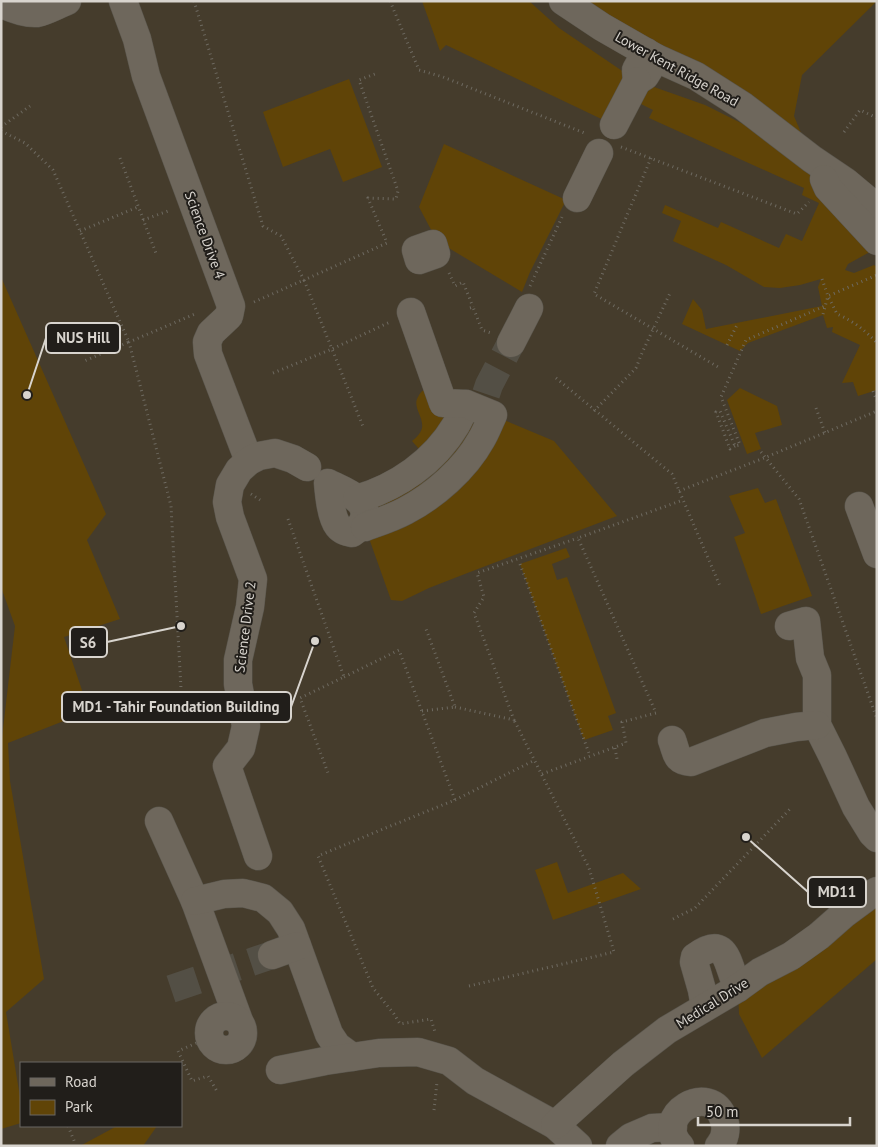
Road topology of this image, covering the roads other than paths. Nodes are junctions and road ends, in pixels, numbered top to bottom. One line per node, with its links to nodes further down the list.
1 (67, 1): 4 (street)
2 (123, 1): 15 (street, Science Drive 4)
3 (562, 1): 5 (street, Lower Kent Ridge Road)
4 (1, 4)
5 (651, 55): 6 (street, Lower Kent Ridge Road); 7 (street)
6 (812, 159): 8 (street, Lower Kent Ridge Road); 9 (street, Lower Kent Ridge Road)
7 (570, 206)
8 (877, 208)
9 (877, 241)
10 (530, 297): 12 (street)
11 (411, 312): 13 (street)
12 (503, 338)
13 (466, 404): 14 (street); 16 (street)
14 (437, 450): 16 (street); 17 (street)
15 (249, 461): 18 (street); 27 (street, Science Drive 2)
16 (457, 472): 19 (street)
17 (394, 484): 18 (street); 19 (street)
18 (362, 511): 19 (street)
19 (406, 511)
20 (868, 519): 21 (street)
21 (877, 554)
22 (790, 626): 23 (street)
23 (817, 725): 24 (street); 26 (street)
24 (672, 740)
25 (159, 821): 29 (street)
26 (877, 838)
27 (258, 856)
28 (877, 892): 30 (street, Medical Drive)
29 (195, 901): 32 (street); 33 (street)
30 (738, 988): 31 (street, Medical Drive); 31 (street)
31 (705, 1007): 35 (street, Medical Drive)
32 (210, 1037)
33 (352, 1057): 34 (street); 35 (street)
34 (280, 1070)
35 (555, 1125): 38 (street)
36 (676, 1136): 37 (street); 39 (street)
37 (728, 1142)
38 (578, 1146)
39 (620, 1146)

